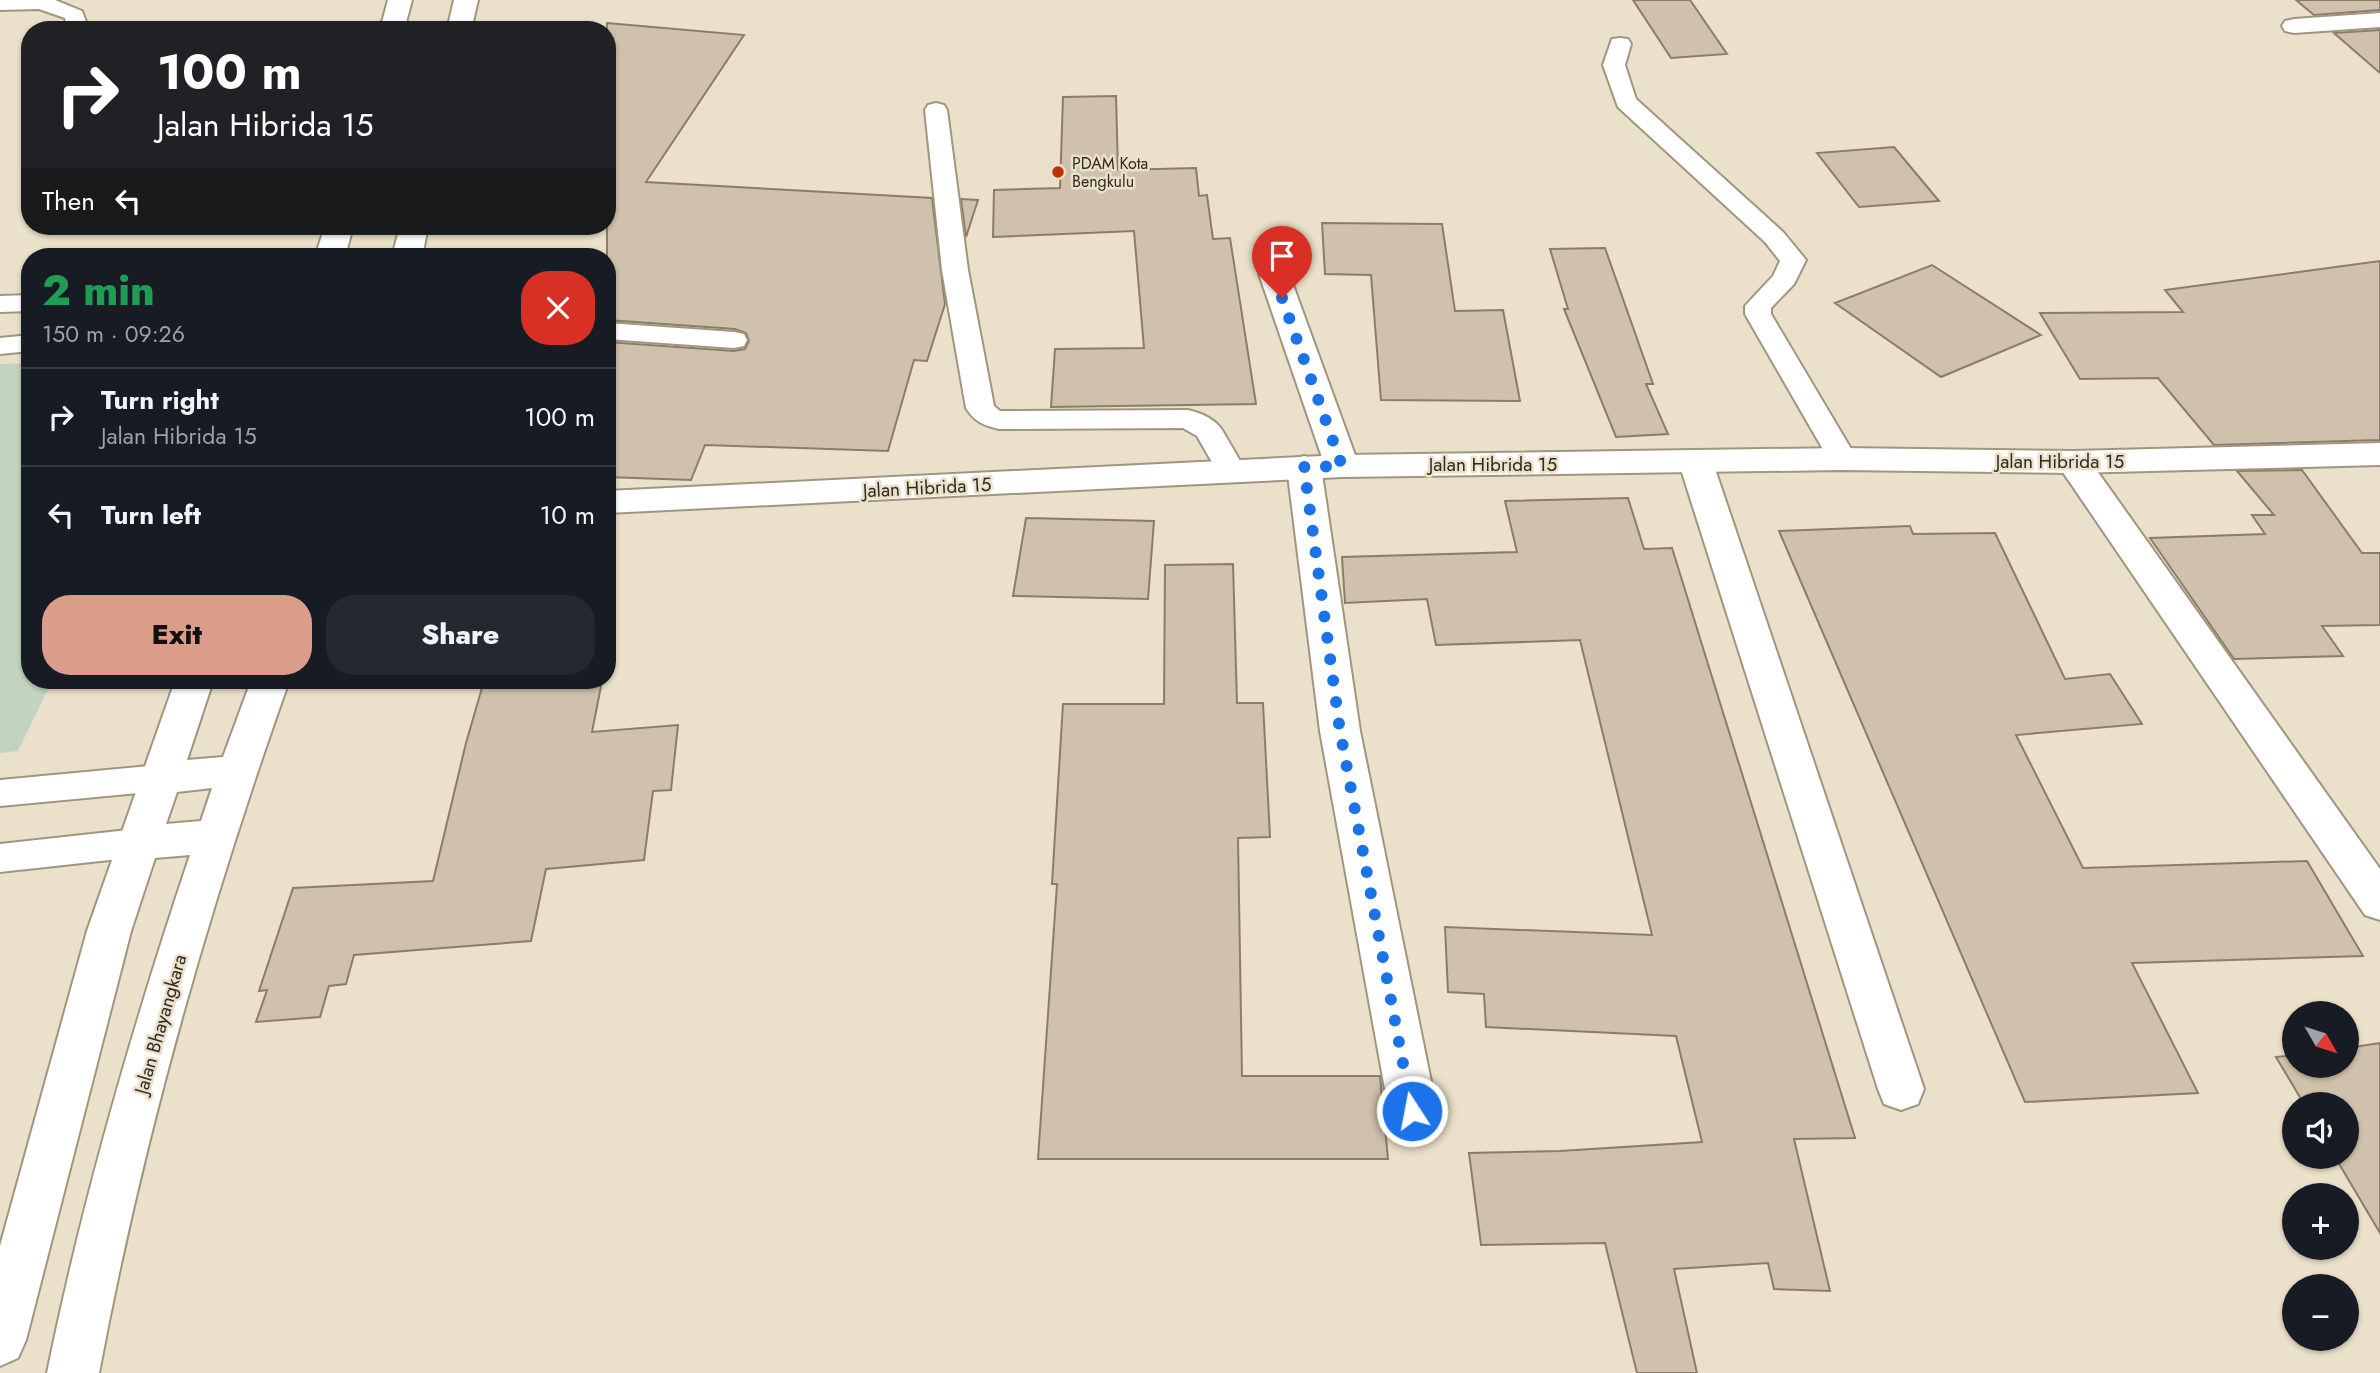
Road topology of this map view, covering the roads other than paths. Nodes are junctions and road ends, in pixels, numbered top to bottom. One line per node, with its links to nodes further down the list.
1 (400, 0): 6 (street)
2 (466, 0): 7 (street)
3 (0, 4): 5 (lane)
4 (2380, 20): 8 (street)
5 (76, 21)
6 (394, 21)
7 (461, 21)
8 (2294, 26)
9 (1620, 44): 19 (lane)
10 (936, 110): 23 (lane)
11 (1274, 274): 22 (street)
12 (21, 303): 13 (lane)
13 (0, 304)
14 (616, 332): 15 (lane)
15 (734, 340)
16 (21, 344): 17 (lane)
17 (0, 346)
18 (2380, 453): 20 (street, Jalan Hibrida 15)
19 (1842, 459): 20 (street, Jalan Hibrida 15); 21 (street, Jalan Hibrida 15)
20 (2073, 462): 33 (street)
21 (1696, 463): 22 (street, Jalan Hibrida 15); 34 (street)
22 (1323, 466): 23 (street, Jalan Hibrida 15); 35 (street)
23 (1231, 471): 24 (street, Jalan Hibrida 15)
24 (616, 502)
25 (191, 689): 28 (street)
26 (267, 689): 27 (street, Jalan Bhayangkara)
27 (236, 771): 28 (street); 30 (street, Jalan Bhayangkara)
28 (160, 778): 29 (lane); 31 (street)
29 (0, 793)
30 (215, 836): 31 (street); 37 (street, Jalan Bhayangkara)
31 (137, 843): 32 (lane); 36 (street)
32 (0, 858)
33 (2380, 903)
34 (1901, 1090)
35 (1412, 1111)
36 (0, 1340)
37 (73, 1373)

